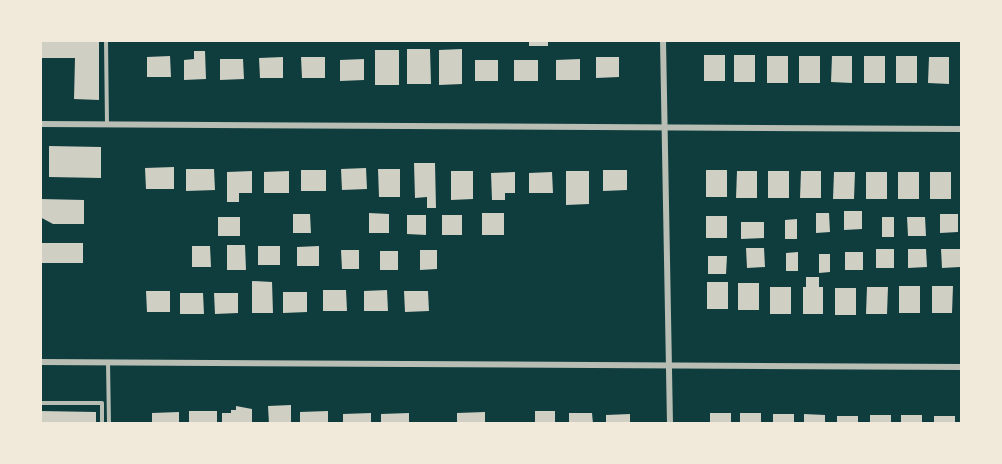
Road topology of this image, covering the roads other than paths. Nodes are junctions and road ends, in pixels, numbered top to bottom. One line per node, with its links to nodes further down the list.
1 (106, 40): 4 (lane)
2 (663, 40): 5 (street)
3 (40, 124): 4 (street)
4 (107, 124): 5 (street)
5 (665, 128): 6 (street); 9 (street)
6 (962, 129)
7 (40, 362): 8 (street)
8 (108, 362): 9 (street); 13 (lane)
9 (669, 365): 10 (street); 14 (street)
10 (962, 367)
11 (40, 403): 12 (lane)
12 (102, 423)
13 (109, 423)
14 (670, 423)

